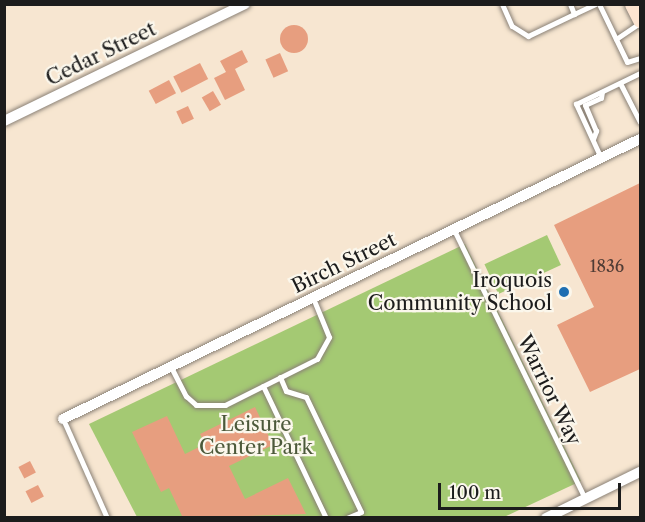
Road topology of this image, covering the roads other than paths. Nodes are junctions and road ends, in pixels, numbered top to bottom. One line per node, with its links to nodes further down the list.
1 (245, 4): 13 (street, Cedar Street)
2 (502, 4): 6 (lane)
3 (570, 4): 6 (lane)
4 (597, 4): 6 (lane); 8 (lane)
5 (632, 4): 7 (main road)
6 (574, 14)
7 (640, 22): 8 (lane)
8 (616, 39): 9 (lane)
9 (640, 58)
10 (640, 74): 11 (lane)
11 (620, 83): 12 (lane); 14 (lane)
12 (602, 92): 15 (lane); 15 (lane)
13 (4, 121)
14 (640, 122)
15 (593, 139): 17 (lane)
16 (640, 139): 17 (street, Birch Street)
17 (601, 159): 18 (street, Birch Street)
18 (454, 230): 19 (street, Birch Street); 25 (lane, Warrior Way)
19 (313, 298): 20 (street, Birch Street); 21 (lane)
20 (171, 367): 22 (lane); 23 (street, Birch Street)
21 (280, 377): 22 (lane); 28 (lane)
22 (263, 386): 27 (lane)
23 (63, 419): 26 (lane)
24 (640, 471): 25 (street)
25 (585, 499): 29 (street)
26 (107, 518)
27 (326, 518)
28 (347, 518)
29 (546, 518)

